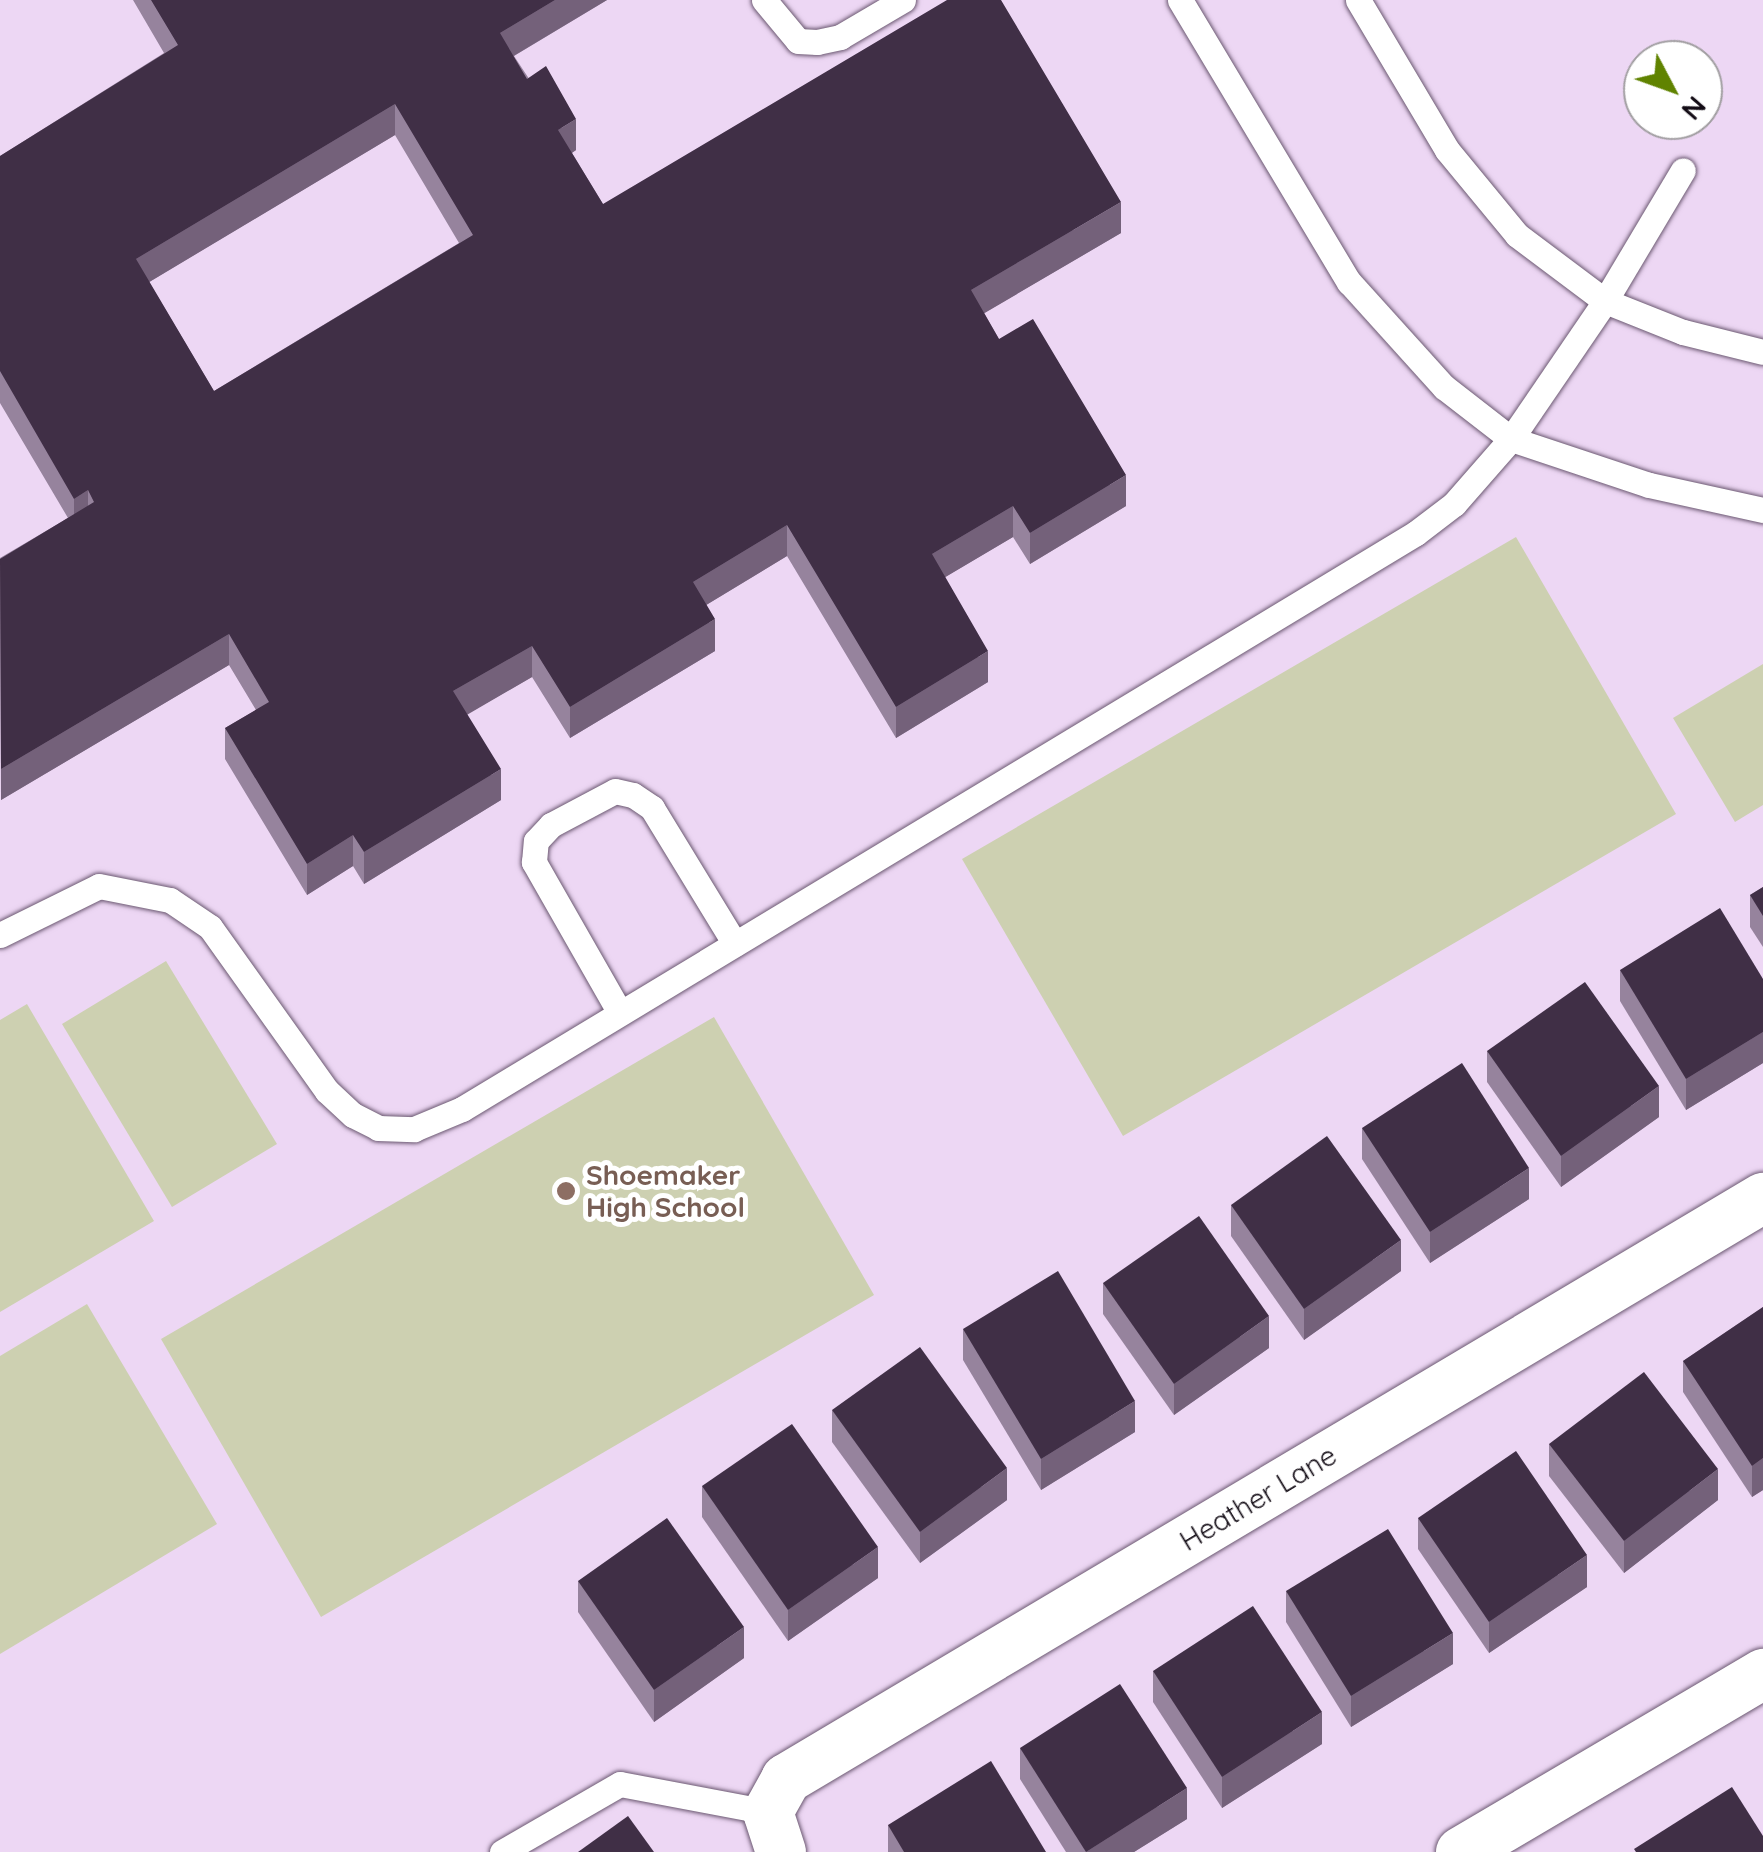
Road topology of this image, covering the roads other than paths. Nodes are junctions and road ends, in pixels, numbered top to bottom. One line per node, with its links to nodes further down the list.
1 (764, 0): 2 (lane)
2 (903, 0)
3 (1180, 0): 8 (lane)
4 (1358, 0): 6 (lane)
5 (1683, 170): 6 (lane)
6 (1605, 301): 7 (lane); 8 (lane)
7 (1763, 352)
8 (1511, 439): 9 (lane); 11 (lane)
9 (1763, 510)
10 (0, 935): 12 (lane)
11 (735, 944): 12 (lane); 12 (lane)
12 (620, 1014)
13 (1763, 1198): 15 (street, Heather Lane)
14 (1763, 1674): 16 (street)
15 (775, 1832): 17 (lane)
16 (1484, 1846)
17 (502, 1852)

